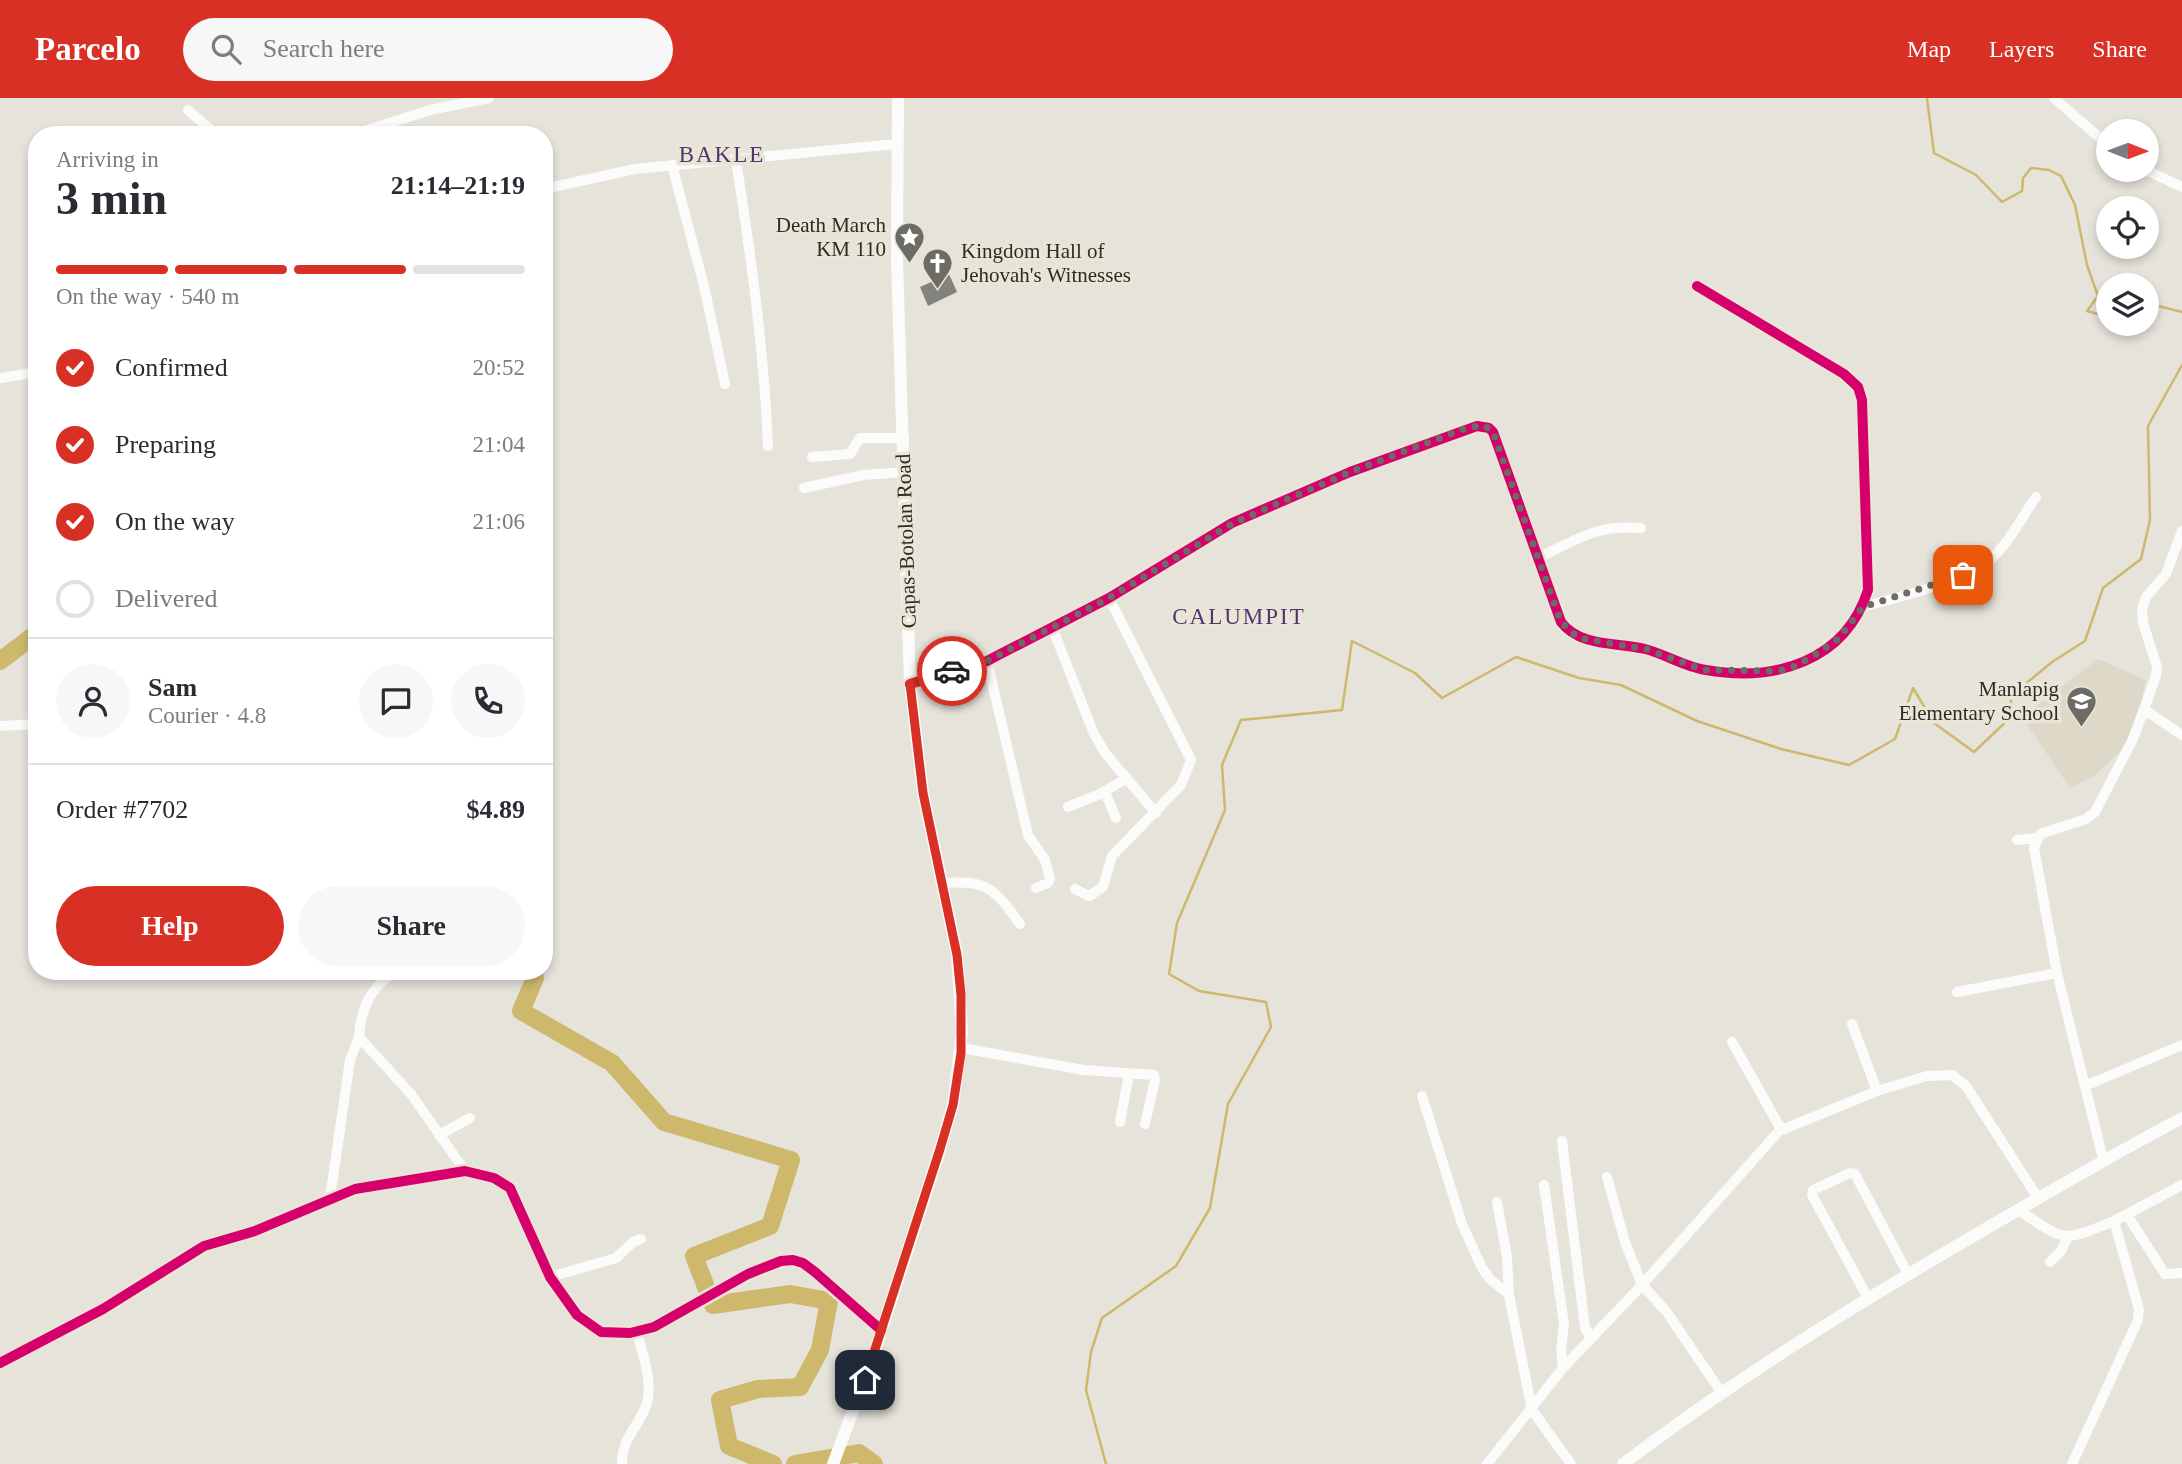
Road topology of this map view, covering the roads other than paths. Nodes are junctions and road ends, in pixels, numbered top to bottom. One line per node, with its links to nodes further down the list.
1 (489, 98): 6 (street)
2 (898, 98): 8 (main road, Capas-Botolan Road)
3 (2054, 98): 7 (street)
4 (188, 110): 5 (street)
5 (207, 126)
6 (380, 126)
7 (2096, 135)
8 (896, 144): 9 (street); 18 (main road, Capas-Botolan Road)
9 (736, 160): 10 (street); 19 (street)
10 (672, 165): 12 (street); 17 (street)
11 (2160, 177): 13 (street)
12 (553, 187)
13 (2182, 187)
14 (1697, 286): 28 (street)
15 (28, 374): 16 (street)
16 (0, 379)
17 (725, 384)
18 (904, 438): 20 (street); 21 (main road, Capas-Botolan Road)
19 (768, 446)
20 (812, 457)
21 (905, 472): 22 (street); 31 (main road, Capas-Botolan Road)
22 (804, 488)
23 (2036, 497): 28 (street)
24 (1641, 528): 26 (street)
25 (2182, 531): 32 (street)
26 (1540, 557): 27 (street); 28 (street)
27 (1109, 598): 29 (street); 39 (street)
28 (1863, 607)
29 (1052, 627): 30 (street); 36 (street)
30 (987, 661): 31 (street); 44 (street)
31 (910, 684): 43 (main road, Capas-Botolan Road)
32 (2145, 710): 35 (street); 41 (street)
33 (28, 724): 34 (street)
34 (0, 726)
35 (2182, 735)
36 (1127, 778): 37 (street); 39 (street)
37 (1105, 792): 38 (street); 40 (street)
38 (1068, 807)
39 (1156, 813): 45 (street)
40 (1116, 818)
41 (2036, 838): 42 (street); 47 (street)
42 (2017, 840)
43 (941, 883): 46 (street); 54 (main road, Capas-Botolan Road)
44 (1036, 888)
45 (1075, 889)
46 (1020, 924)
47 (2057, 973): 49 (street); 56 (street)
48 (385, 980): 51 (street)
49 (1957, 992)
50 (1852, 1024): 57 (street)
51 (359, 1037): 64 (street); 71 (street)
52 (1732, 1042): 63 (street)
53 (2182, 1045): 56 (street)
54 (961, 1048): 55 (street); 86 (main road, Capas-Botolan Road)
55 (1129, 1073): 61 (street); 62 (street)
56 (2085, 1086): 66 (street)
57 (1877, 1091): 63 (street); 72 (street)
58 (1422, 1096): 84 (street)
59 (470, 1118): 64 (street)
60 (2182, 1118): 66 (main road)
61 (1120, 1122)
62 (1145, 1124)
63 (1781, 1129): 83 (street)
64 (439, 1135): 67 (street)
65 (1562, 1141): 88 (street)
66 (2103, 1159): 72 (main road)
67 (465, 1171): 71 (street); 82 (street)
68 (1607, 1177): 83 (street)
69 (1544, 1185): 90 (street)
70 (2182, 1185): 75 (street)
71 (330, 1198): 89 (street)
72 (2038, 1198): 74 (main road)
73 (1497, 1202): 84 (street)
74 (2018, 1210): 77 (street); 81 (main road)
75 (2127, 1215): 76 (street); 80 (street)
76 (2114, 1221): 77 (street); 98 (street)
77 (2068, 1237): 79 (street)
78 (641, 1239): 82 (street)
79 (2050, 1262)
80 (2182, 1273)
81 (1908, 1274): 85 (main road); 85 (street)
82 (550, 1277): 87 (street)
83 (1642, 1285): 88 (street); 91 (street)
84 (1509, 1295): 92 (street)
85 (1868, 1298): 91 (main road)
86 (881, 1330): 87 (street); 94 (main road, Capas-Botolan Road)
87 (637, 1331): 93 (street)
88 (1591, 1338): 90 (street)
89 (0, 1363)
90 (1563, 1368): 92 (street)
91 (1720, 1392): 97 (main road)
92 (1532, 1410): 95 (street); 96 (street)
93 (622, 1464)
94 (833, 1464)
95 (1487, 1464)
96 (1571, 1464)
97 (1623, 1464)
98 (2072, 1464)

